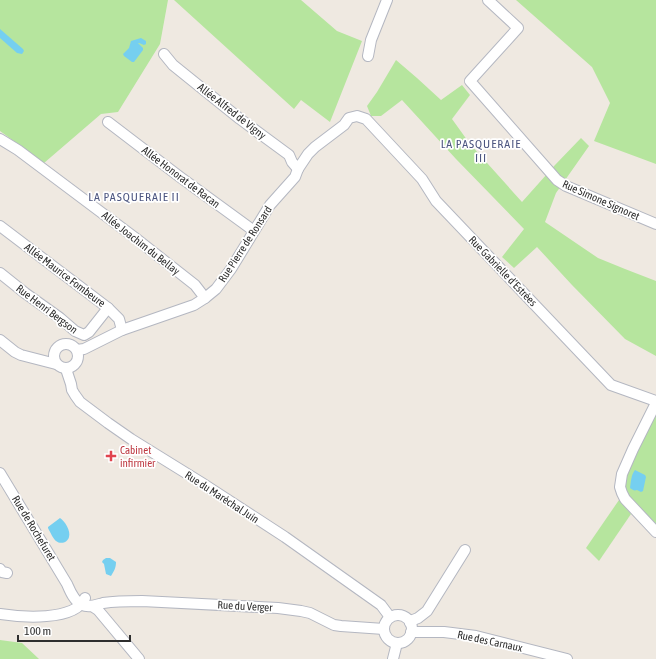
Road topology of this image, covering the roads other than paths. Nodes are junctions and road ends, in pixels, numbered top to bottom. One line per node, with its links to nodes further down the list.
1 (387, 0): 4 (street)
2 (488, 0): 11 (street, Rue Simone Signoret)
3 (164, 54): 8 (street, Allée Alfred de Vigny)
4 (368, 56)
5 (366, 119): 9 (street, Rue Pierre de Ronsard); 24 (street, Rue Gabrielle d’Estrées)
6 (108, 122): 13 (street, Allée Honorat de Racan)
7 (0, 139): 15 (street, Allée Joachim du Bellay)
8 (289, 155): 9 (street); 10 (street, Allée Alfred de Vigny)
9 (305, 159): 10 (street, Rue Pierre de Ronsard)
10 (298, 169): 13 (street, Rue Pierre de Ronsard)
11 (656, 224)
12 (0, 226): 16 (street, Allée Maurice Fombeure)
13 (254, 231): 15 (street, Rue Pierre de Ronsard)
14 (0, 273): 16 (street, Rue Henri Bergson)
15 (205, 298): 17 (street, Rue Pierre de Ronsard)
16 (108, 308): 17 (street, Allée Maurice Fombeure)
17 (122, 330): 19 (street, Rue Pierre de Ronsard)
18 (0, 340): 21 (street)
19 (77, 350): 20 (street); 23 (street)
20 (54, 353): 21 (street); 22 (street)
21 (21, 355): 22 (street)
22 (56, 364): 23 (street)
23 (66, 369): 33 (street, Rue du Maréchal Juin)
24 (656, 402): 26 (street)
25 (0, 473): 28 (street, Rue de Rochefuret)
26 (656, 532)
27 (465, 550): 34 (street)
28 (83, 601): 29 (street, Rue du Verger); 30 (street, Rue du Verger); 31 (street, Rue du Verger)
29 (103, 604): 30 (street, Rue du Verger); 32 (street); 35 (street, Rue du Verger)
30 (92, 606): 32 (street)
31 (0, 614)
32 (104, 618): 37 (street)
33 (390, 618): 34 (street); 35 (street)
34 (411, 627): 36 (street); 39 (street, Rue des Carnaux)
35 (384, 628): 36 (street)
36 (396, 643): 38 (street)
37 (140, 659)
38 (393, 659)
39 (568, 659)

